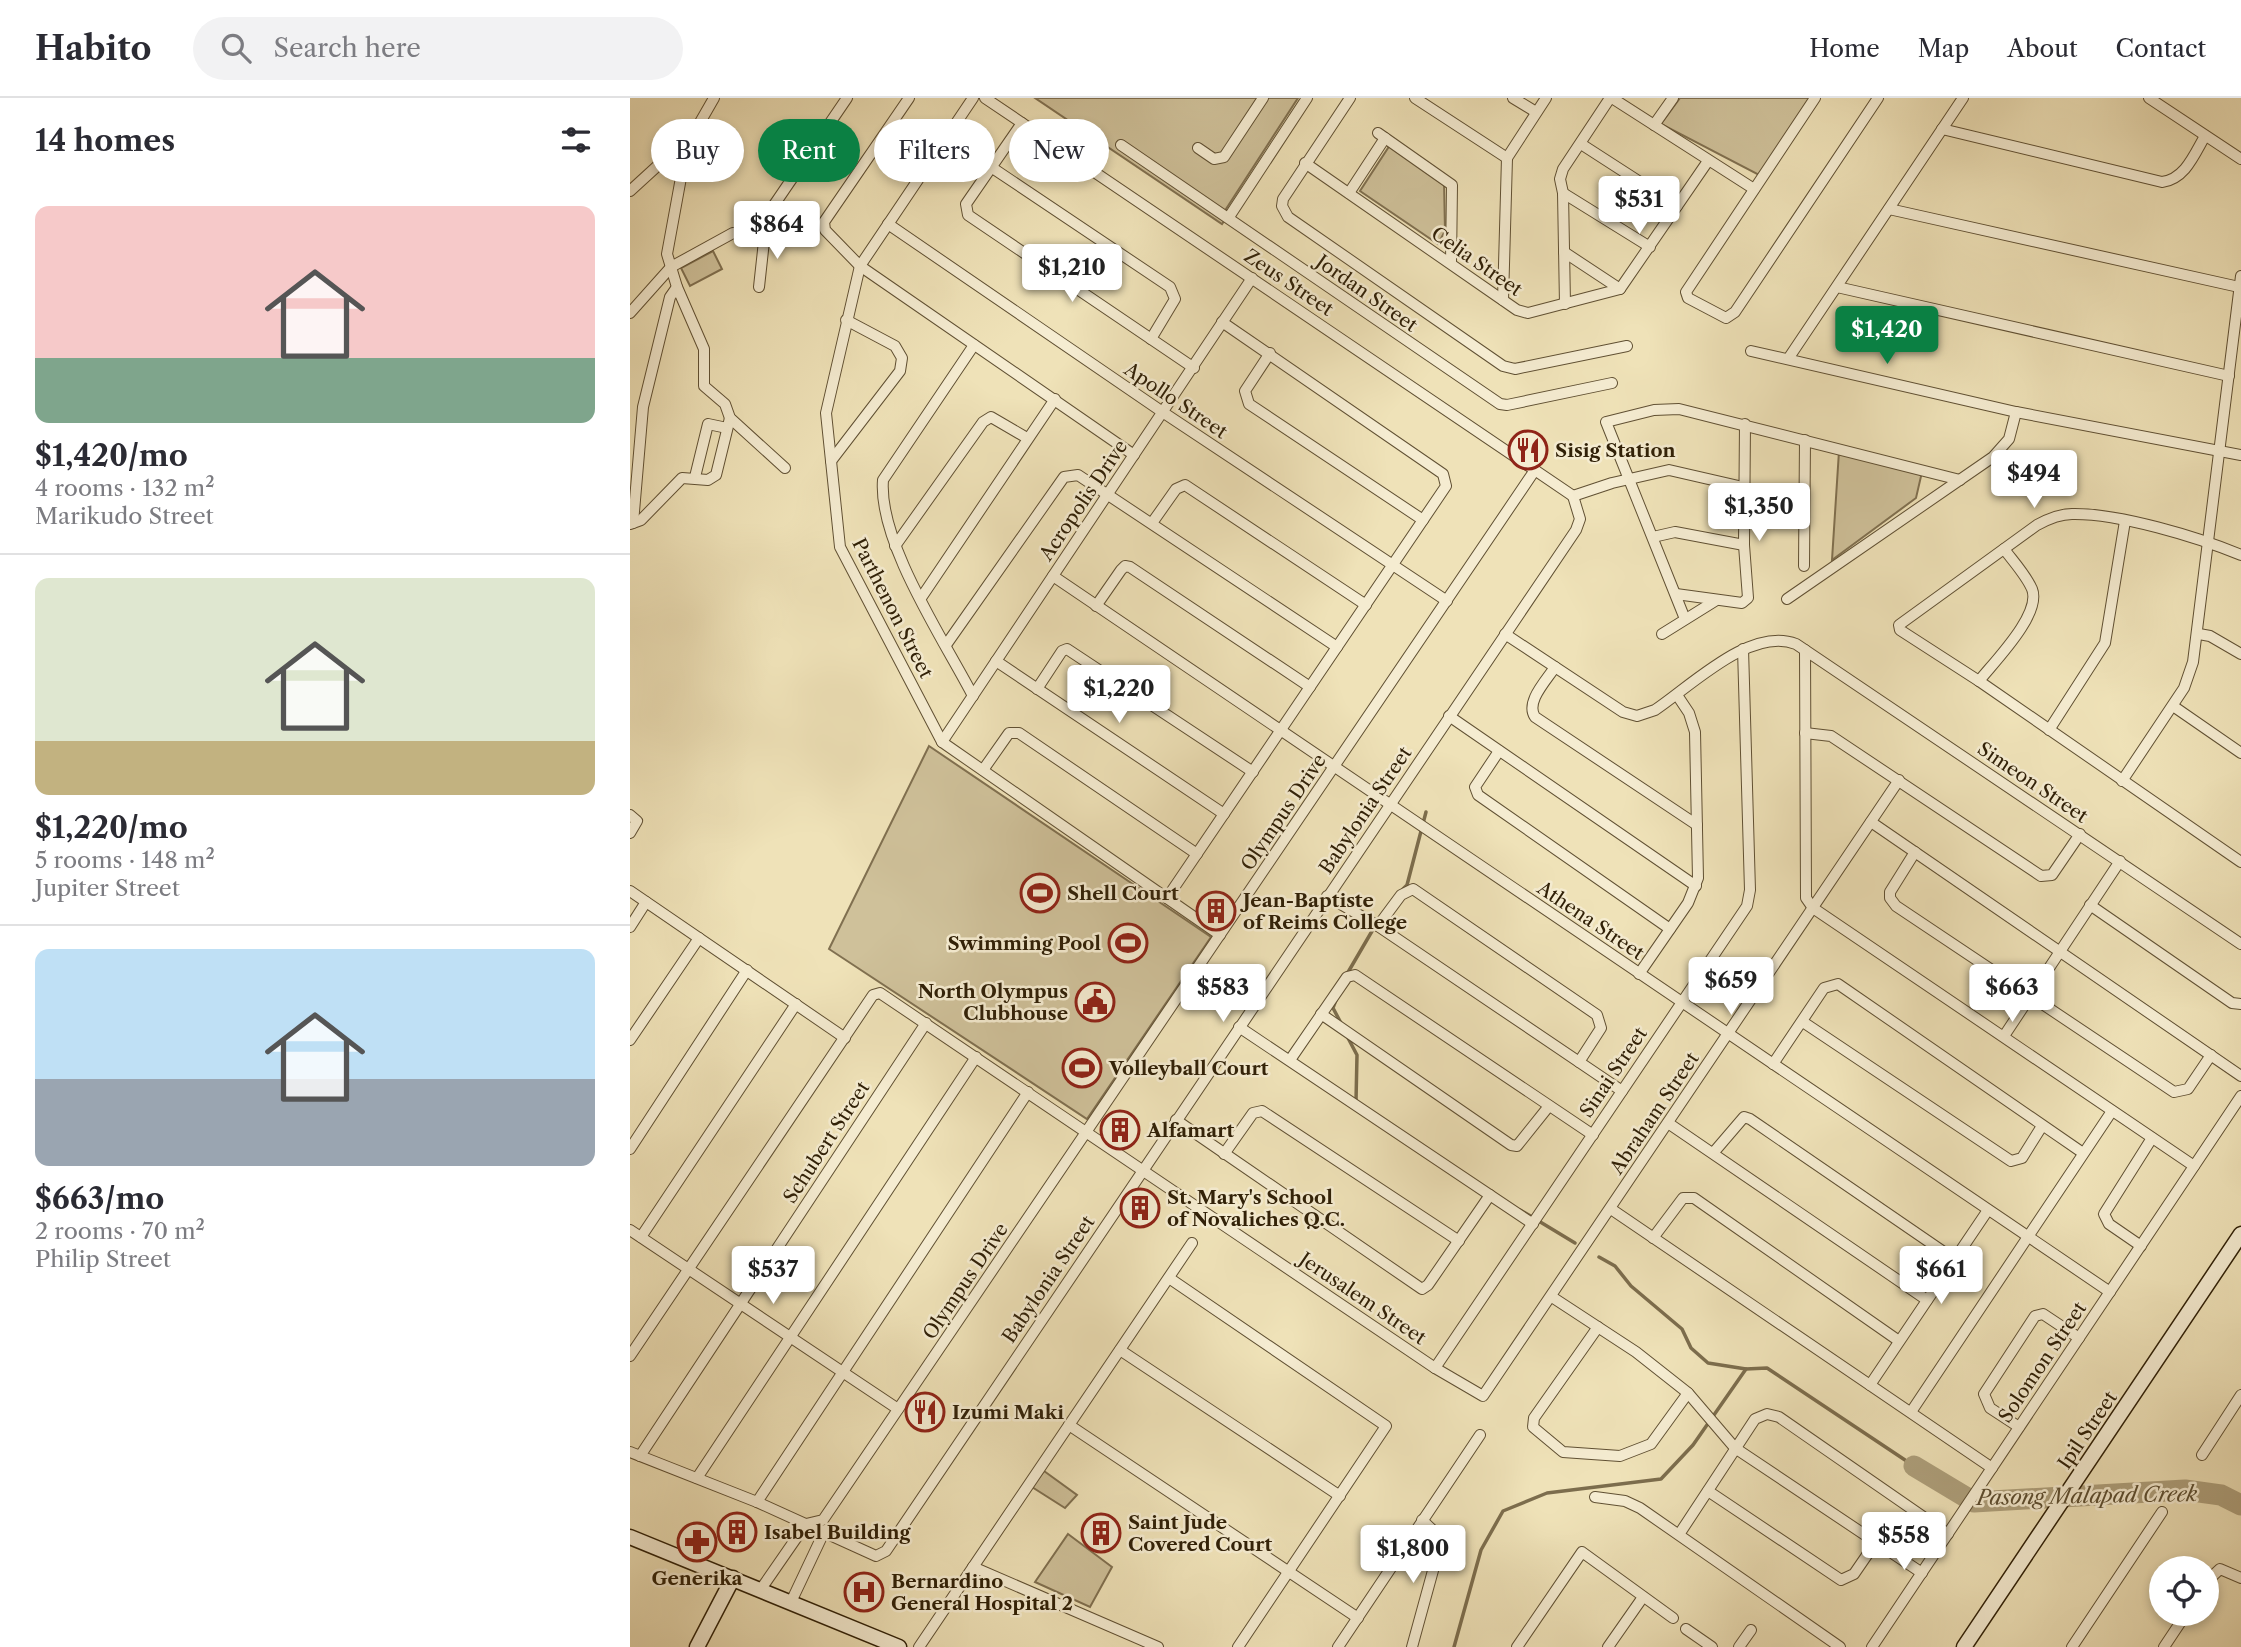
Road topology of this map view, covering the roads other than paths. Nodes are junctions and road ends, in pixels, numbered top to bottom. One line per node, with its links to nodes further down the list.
1 (714, 98): 19 (street)
2 (847, 98): 46 (street)
3 (909, 98): 50 (street)
4 (973, 98): 45 (street, Parthenon Street)
5 (985, 98): 20 (street, Zeus Street)
6 (1263, 98): 27 (street)
7 (1307, 98): 44 (street)
8 (1350, 98): 32 (street)
9 (1415, 98): 28 (street)
10 (1513, 98): 18 (street)
11 (1546, 98): 18 (street)
12 (1611, 98): 21 (street); 25 (street)
13 (1673, 98): 21 (street)
14 (1815, 98): 38 (street)
15 (1878, 98): 38 (street)
16 (1963, 98): 22 (street)
17 (2149, 98): 23 (street)
18 (1536, 113): 28 (street)
19 (702, 119)
20 (1016, 119)
21 (1654, 125): 31 (street)
22 (1942, 129): 23 (street); 43 (street)
23 (2205, 136): 29 (street)
24 (1009, 141): 30 (street)
25 (1581, 144): 41 (street); 42 (street)
26 (1121, 145): 44 (street, Jordan Street)
27 (1198, 148)
28 (1507, 158): 59 (street)
29 (2241, 159)
30 (995, 161)
31 (1708, 161): 38 (street); 42 (street)
32 (1305, 163): 40 (street, Celia Street); 67 (street)
33 (995, 170): 65 (street)
34 (651, 172): 39 (street)
35 (680, 182): 51 (street)
36 (981, 182): 65 (street)
37 (1109, 182): 53 (street, Zeus Street)
38 (1754, 189)
39 (630, 191)
40 (1349, 193): 49 (street, Celia Street); 49 (street)
41 (1563, 193): 47 (street); 48 (street)
42 (1677, 206): 47 (street)
43 (1889, 209): 54 (street); 57 (street)
44 (1229, 217): 73 (street, Jordan Street)
45 (888, 224): 50 (street, Parthenon Street); 76 (street, Apollo Street)
46 (765, 232): 51 (street); 56 (street)
47 (1650, 247): 58 (street)
48 (1564, 252): 58 (street); 60 (street)
49 (1451, 263): 59 (street, Celia Street)
50 (860, 266): 62 (street, Parthenon Street); 66 (street)
51 (671, 267): 55 (street); 61 (street)
52 (2241, 276): 57 (street)
53 (1252, 278): 63 (street, Acropolis Drive); 86 (street, Zeus Street)
54 (1837, 286): 70 (street); 72 (street)
55 (677, 287): 77 (street); 96 (street)
56 (759, 287)
57 (2239, 288): 64 (street)
58 (1620, 289): 60 (street, Celia Street)
59 (1503, 300): 60 (street, Celia Street)
60 (1565, 304)
61 (630, 313)
62 (846, 320): 84 (street, Parthenon Street); 84 (street)
63 (1222, 322): 69 (street); 71 (street, Acropolis Drive)
64 (2238, 333): 72 (street)
65 (1151, 339): 71 (street)
66 (974, 345): 74 (street); 100 (street)
67 (1627, 346)
68 (1751, 351): 70 (street)
69 (1270, 353): 93 (street); 93 (street)
70 (1788, 359): 75 (street)
71 (1194, 368): 76 (street, Acropolis Drive)
72 (2229, 376): 81 (street)
73 (1612, 383)
74 (1055, 399): 79 (street); 82 (street)
75 (2016, 412): 81 (street); 89 (street)
76 (1164, 413): 82 (street, Acropolis Drive); 103 (street, Apollo Street)
77 (729, 423): 85 (street); 87 (street); 87 (street)
78 (1745, 424): 80 (street); 88 (street); 90 (street)
79 (1027, 438): 100 (street); 107 (street)
80 (1805, 440): 89 (street); 104 (street)
81 (2218, 453): 83 (street); 98 (street)
82 (1134, 455): 91 (street, Acropolis Drive)
83 (2241, 455)
84 (831, 461): 134 (street, Parthenon Street)
85 (785, 468)
86 (1535, 470): 92 (street, Zeus Street); 109 (street, Olympus Drive)
87 (695, 477): 96 (street)
88 (1627, 480): 90 (street); 92 (street); 97 (street)
89 (1960, 480): 108 (street)
90 (1743, 486): 99 (street)
91 (1108, 494): 95 (street); 105 (street, Acropolis Drive); 117 (street)
92 (1573, 496): 114 (street, Babylonia Street)
93 (1423, 520): 103 (street)
94 (2125, 521): 98 (street); 101 (street); 131 (street)
95 (1152, 523): 111 (street); 118 (street)
96 (632, 524)
97 (1653, 537): 99 (street); 106 (street)
98 (2207, 542): 102 (street); 116 (street)
99 (1744, 545): 110 (street)
100 (895, 546): 107 (street)
101 (2004, 549): 124 (street); 124 (street)
102 (2241, 555)
103 (1392, 566): 109 (street, Apollo Street); 111 (street)
104 (1804, 566)
105 (1053, 576): 112 (street, Athena Street); 122 (street, Acropolis Drive)
106 (1676, 594): 110 (street); 113 (street)
107 (921, 598): 117 (street)
108 (1787, 599)
109 (1447, 601): 137 (street, Olympus Drive)
110 (1715, 601): 113 (street)
111 (1366, 605): 118 (street)
112 (1096, 606): 125 (street); 132 (street, Athena Street)
113 (1685, 619): 115 (street)
114 (1505, 634): 123 (street, Simeon Street); 130 (street, Babylonia Street)
115 (1662, 634)
116 (2199, 634): 121 (street); 129 (street)
117 (946, 645): 128 (street)
118 (1337, 647): 125 (street)
119 (1743, 649): 120 (street, Simeon Street); 127 (street, Simeon Street); 170 (street, Sinai Street)
120 (1805, 650): 133 (street); 148 (street, Simeon Street)
121 (2241, 654)
122 (996, 661): 126 (street); 128 (street, Acropolis Drive)
123 (1555, 667): 127 (street, Simeon Street); 146 (street)
124 (1979, 681): 131 (street)
125 (1310, 687): 132 (street)
126 (1037, 689): 139 (street); 143 (street)
127 (1677, 695): 146 (street)
128 (973, 696): 134 (street, Acropolis Drive)
129 (2173, 706): 136 (street); 141 (street)
130 (1449, 716): 135 (street); 142 (street, Babylonia Street)
131 (2049, 730): 141 (street)
132 (1280, 731): 137 (street, Athena Street); 139 (street)
133 (1805, 733): 140 (street); 159 (street)
134 (942, 743): 138 (street, Parthenon Street)
135 (1499, 751): 153 (street); 162 (street)
136 (2241, 753)
137 (1334, 768): 142 (street, Athena Street); 163 (street, Olympus Drive)
138 (983, 770): 150 (street); 156 (street, Parthenon Street)
139 (1253, 772): 143 (street)
140 (1899, 779): 145 (street, Abraham Street); 148 (street)
141 (2122, 781): 152 (street)
142 (1389, 805): 155 (street, Babylonia Street); 168 (street, Athena Street)
143 (1224, 814): 150 (street)
144 (633, 818): 147 (street)
145 (1871, 822): 149 (street); 159 (street, Abraham Street)
146 (1697, 825): 153 (street)
147 (630, 833)
148 (2080, 834): 151 (street, Simeon Street)
149 (1915, 852): 166 (street); 169 (street)
150 (1197, 854): 156 (street)
151 (2120, 861): 158 (street); 165 (street, Simeon Street)
152 (2241, 862)
153 (1696, 886): 162 (street)
154 (630, 891): 157 (street)
155 (1327, 897): 160 (street); 176 (street, Babylonia Street)
156 (1167, 898): 163 (street, Parthenon Street)
157 (646, 902): 161 (street); 164 (street)
158 (2090, 905): 166 (street); 172 (street)
159 (1813, 908): 177 (street, Abraham Street); 178 (street)
160 (1378, 926): 184 (street); 184 (street)
161 (630, 927)
162 (1670, 929): 168 (street)
163 (1220, 936): 195 (street, Olympus Drive)
164 (699, 938): 167 (street); 180 (street)
165 (2241, 944)
166 (2060, 951): 169 (street); 181 (street)
167 (747, 970): 171 (street); 198 (street)
168 (1639, 974): 170 (street, Athena Street)
169 (2030, 996): 178 (street); 181 (street)
170 (1681, 1002): 177 (street, Athena Street); 187 (street, Sinai Street)
171 (796, 1004): 179 (street); 209 (street)
172 (2241, 1004)
173 (1321, 1014): 183 (street); 190 (street); 190 (street)
174 (1803, 1022): 185 (street); 194 (street); 194 (street)
175 (926, 1023): 179 (street, Jerusalem Street); 182 (street, Jerusalem Street); 221 (street, Schubert Street)
176 (1239, 1027): 183 (street); 192 (street, Babylonia Street)
177 (1728, 1034): 185 (street, Athena Street); 193 (street, Abraham Street)
178 (2004, 1036): 191 (street)
179 (845, 1038): 216 (street)
180 (630, 1040)
181 (2211, 1055): 186 (street)
182 (976, 1057): 188 (street, Jerusalem Street); 223 (street)
183 (1290, 1060): 204 (street)
184 (1579, 1062): 187 (street)
185 (1773, 1064): 206 (street, Athena Street)
186 (2241, 1076)
187 (1622, 1091): 196 (street, Sinai Street)
188 (1028, 1092): 195 (street, Jerusalem Street); 229 (street)
189 (2241, 1096): 202 (street, Solomon Street)
190 (1549, 1107): 196 (street)
191 (2112, 1111): 197 (street); 200 (street)
192 (1176, 1120): 201 (street); 203 (street, Babylonia Street)
193 (1668, 1124): 199 (street); 205 (street, Abraham Street)
194 (2042, 1126): 200 (street)
195 (1088, 1132): 203 (street, Jerusalem Street); 234 (street, Olympus Drive)
196 (1592, 1135): 207 (street, Sinai Street)
197 (2152, 1138): 202 (street); 214 (street)
198 (630, 1149)
199 (1713, 1152): 215 (street); 220 (street)
200 (2083, 1153): 210 (street)
201 (1224, 1154): 212 (street); 212 (street)
202 (2194, 1166): 214 (street, Solomon Street)
203 (1143, 1170): 228 (street, Jerusalem Street); 253 (street, Babylonia Street)
204 (1490, 1195): 207 (street); 212 (street)
205 (1611, 1209): 211 (street); 219 (street, Abraham Street)
206 (1988, 1210): 210 (street, Athena Street); 215 (street)
207 (1533, 1224): 228 (street, Sinai Street)
208 (2241, 1234): 284 (street, Ipil Street)
209 (634, 1235): 216 (street)
210 (2028, 1237): 218 (street, Athena Street); 235 (street)
211 (1653, 1238): 225 (street); 230 (street)
212 (1459, 1241)
213 (1192, 1243): 217 (street)
214 (2141, 1246): 218 (street, Solomon Street)
215 (1954, 1259): 220 (street)
216 (690, 1270): 221 (street); 227 (street)
217 (1169, 1278): 226 (street); 245 (street)
218 (2110, 1292): 224 (street, Solomon Street)
219 (1552, 1297): 222 (street); 233 (street, Abraham Street)
220 (1927, 1300): 225 (street)
221 (741, 1304): 223 (street); 240 (street, Schubert Street)
222 (1598, 1326): 231 (street); 231 (street)
223 (791, 1337): 229 (street); 243 (street)
224 (2079, 1338): 237 (street, Solomon Street); 237 (street)
225 (1899, 1341): 230 (street)
226 (1120, 1350): 236 (street); 245 (street)
227 (630, 1356)
228 (1435, 1368): 233 (street, Jerusalem Street)
229 (844, 1373): 234 (street); 247 (street)
230 (1870, 1385): 235 (street)
231 (1688, 1393): 239 (street)
232 (2241, 1395): 241 (street)
233 (1483, 1396)
234 (898, 1409): 249 (street, Olympus Drive)
235 (1911, 1412): 242 (street)
236 (1069, 1425): 257 (street); 259 (street)
237 (2019, 1427): 242 (street, Solomon Street)
238 (1480, 1434): 250 (street)
239 (1735, 1448): 244 (street); 254 (street); 256 (street)
240 (635, 1454): 243 (street)
241 (2202, 1455)
242 (1992, 1468): 254 (street, Solomon Street)
243 (697, 1478): 247 (street)
244 (1708, 1492): 252 (street); 256 (street)
245 (1340, 1496): 259 (street)
246 (1595, 1497): 252 (street)
247 (757, 1502): 251 (street)
248 (2162, 1512): 285 (street)
249 (822, 1520): 251 (street); 253 (street)
250 (1422, 1520): 266 (street); 277 (street)
251 (806, 1524): 253 (street); 263 (street)
252 (1680, 1533): 282 (street)
253 (826, 1534): 265 (street)
254 (1948, 1534): 260 (street, Solomon Street)
255 (630, 1536): 261 (street)
256 (1876, 1542): 260 (street)
257 (973, 1567): 273 (street); 274 (street)
258 (2219, 1570): 262 (street)
259 (1290, 1573): 266 (street); 275 (street)
260 (1922, 1573): 283 (street, Solomon Street)
261 (733, 1578): 263 (street); 271 (street)
262 (2241, 1578)
263 (761, 1590): 265 (street)
264 (1643, 1597): 267 (street); 278 (street); 279 (street)
265 (791, 1602): 272 (street)
266 (1357, 1618): 276 (street)
267 (1673, 1618)
268 (2178, 1626): 286 (street)
269 (1686, 1629): 280 (street)
270 (1751, 1630): 281 (street)
271 (697, 1647)
272 (899, 1647)
273 (919, 1647)
274 (1158, 1647)
275 (1238, 1647)
276 (1338, 1647)
277 (1412, 1647)
278 (1517, 1647)
279 (1608, 1647)
280 (1712, 1647)
281 (1739, 1647)
282 (1840, 1647)
283 (1872, 1647)
284 (1964, 1647)
285 (2072, 1647)
286 (2165, 1647)

